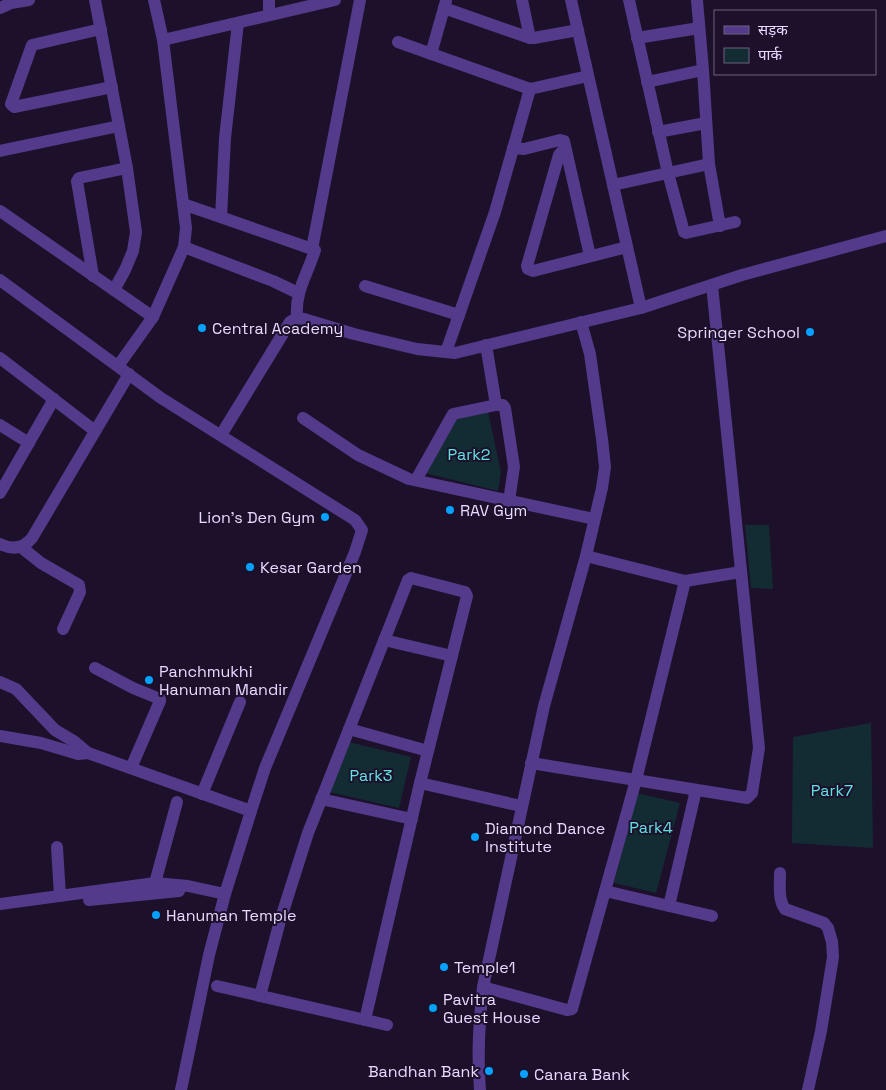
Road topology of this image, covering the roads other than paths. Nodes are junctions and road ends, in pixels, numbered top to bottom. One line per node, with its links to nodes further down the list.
1 (28, 0): 13 (street)
2 (95, 0): 17 (street)
3 (154, 0): 21 (street)
4 (269, 0): 14 (street)
5 (335, 0): 11 (street)
6 (360, 0): 47 (street)
7 (522, 0): 19 (street)
8 (571, 0): 18 (street)
9 (629, 0): 20 (street)
10 (697, 0): 16 (street)
11 (321, 2): 14 (street)
12 (446, 4): 19 (street); 23 (street)
13 (0, 8)
14 (270, 15): 15 (street)
15 (238, 23): 21 (street); 41 (street)
16 (699, 28): 20 (street); 24 (street)
17 (101, 30): 27 (street); 27 (street)
18 (578, 30): 19 (street); 25 (street)
19 (530, 38)
20 (637, 38): 26 (street)
21 (163, 40): 39 (street)
22 (398, 42): 23 (street)
23 (431, 54): 28 (street)
24 (703, 70): 26 (street); 29 (street)
25 (588, 76): 28 (street); 38 (street)
26 (647, 82): 31 (street)
27 (112, 87): 30 (street)
28 (530, 89): 32 (street)
29 (706, 123): 31 (street); 35 (street)
30 (119, 126): 34 (street); 36 (street)
31 (658, 132): 37 (street)
32 (513, 148): 33 (street); 56 (street)
33 (565, 148): 48 (street); 48 (street)
34 (0, 151)
35 (709, 164): 37 (street); 43 (street)
36 (127, 168): 49 (street); 53 (street)
37 (668, 173): 38 (street); 43 (street)
38 (613, 185): 46 (street)
39 (183, 204): 41 (street); 45 (street)
40 (0, 211): 49 (street)
41 (221, 217): 47 (street)
42 (735, 222): 43 (street)
43 (720, 226)
44 (886, 236): 51 (street)
45 (184, 247): 54 (street); 57 (street)
46 (627, 247): 48 (street); 55 (street)
47 (312, 249): 54 (street)
48 (590, 256)
49 (93, 276): 53 (street)
50 (0, 280): 63 (street)
51 (712, 285): 55 (street); 79 (street)
52 (365, 286): 56 (street)
53 (114, 290): 57 (street)
54 (298, 293): 58 (street)
55 (641, 308): 59 (street)
56 (458, 315): 61 (street)
57 (153, 317): 63 (street)
58 (296, 318): 61 (street); 70 (street)
59 (581, 322): 60 (street); 75 (street)
60 (486, 345): 61 (street); 66 (street)
61 (446, 352)
62 (0, 358): 65 (street)
63 (118, 366): 64 (street)
64 (129, 374): 69 (street); 70 (street)
65 (54, 399): 69 (street); 71 (street)
66 (496, 405): 72 (street); 74 (street)
67 (303, 418): 72 (street)
68 (0, 425): 71 (street)
69 (95, 431): 77 (street)
70 (221, 435): 100 (street)
71 (29, 442): 73 (street)
72 (416, 480): 74 (street)
73 (1, 489)
74 (509, 501): 75 (street)
75 (594, 519): 78 (street)
76 (0, 544): 77 (street)
77 (21, 547): 81 (street)
78 (586, 556): 80 (street); 91 (street)
79 (741, 572): 80 (street); 95 (street)
80 (685, 581): 93 (street)
81 (63, 629)
82 (384, 640): 83 (street); 83 (street); 87 (street)
83 (452, 656): 89 (street)
84 (95, 668): 92 (street)
85 (0, 682): 90 (street)
86 (240, 702): 96 (street)
87 (349, 729): 89 (street); 97 (street)
88 (0, 736): 90 (street)
89 (428, 751): 94 (street)
90 (88, 753): 92 (street)
91 (531, 763): 93 (street); 99 (street)
92 (131, 768): 96 (street)
93 (636, 780): 95 (street); 106 (street)
94 (420, 783): 99 (street); 101 (street)
95 (696, 790): 110 (street)
96 (202, 794): 100 (street)
97 (321, 799): 101 (street); 115 (street)
98 (177, 802): 104 (street)
99 (521, 806): 114 (street)
100 (251, 811): 107 (street)
101 (412, 819): 116 (street)
102 (57, 847): 108 (street)
103 (780, 873): 120 (street)
104 (155, 883): 105 (street); 108 (street)
105 (199, 889): 107 (street); 111 (street)
106 (605, 891): 110 (street); 114 (street)
107 (225, 894): 118 (street)
108 (60, 896): 109 (street)
109 (0, 904)
110 (669, 906): 112 (street)
111 (0, 910)
112 (712, 916)
113 (217, 986): 115 (street)
114 (483, 986): 119 (street)
115 (260, 996): 116 (street)
116 (365, 1020): 117 (street)
117 (387, 1025)
118 (181, 1090)
119 (480, 1090)
120 (808, 1090)

